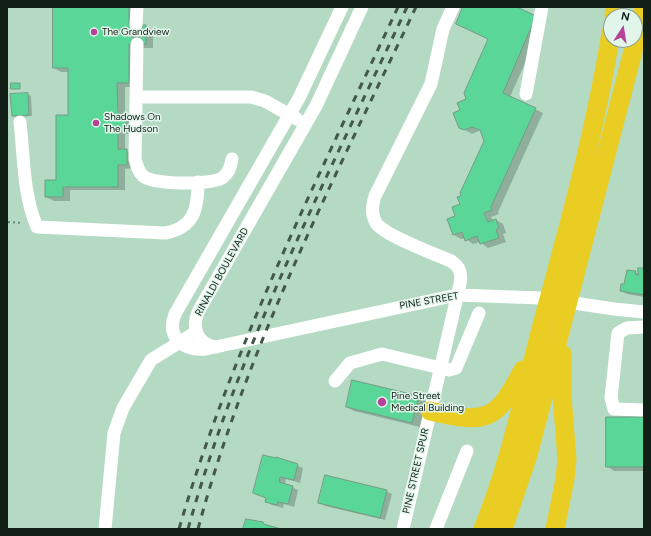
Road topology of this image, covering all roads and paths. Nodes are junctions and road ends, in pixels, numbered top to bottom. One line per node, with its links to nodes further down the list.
1 (137, 7): 7 (street)
2 (342, 7): 12 (street, RINALDI BOULEVARD)
3 (362, 7): 14 (street, RINALDI BOULEVARD)
4 (452, 7): 22 (street, PINE STREET SPUR)
5 (542, 7): 10 (street)
6 (644, 10): 21 (highway)
7 (136, 24)
8 (137, 44): 11 (street)
9 (608, 48): 21 (highway)
10 (526, 94)
11 (136, 97): 12 (street); 16 (street)
12 (290, 115): 14 (street); 28 (street, RINALDI BOULEVARD)
13 (20, 122): 16 (street)
14 (306, 124): 27 (street, RINALDI BOULEVARD)
15 (232, 159): 16 (street)
16 (198, 182)
17 (7, 196): 18 (path)
18 (8, 222): 19 (path); 20 (path)
19 (22, 223)
20 (7, 262)
21 (562, 286): 25 (highway)
22 (458, 295): 23 (street, PINE STREET); 29 (street, PINE STREET); 30 (street, PINE STREET SPUR)
23 (644, 312)
24 (479, 313): 30 (street)
25 (550, 320): 33 (highway); 38 (highway); 39 (highway); 40 (highway)
26 (644, 327): 32 (street)
27 (196, 332): 28 (street); 29 (street)
28 (178, 342): 29 (street); 35 (street)
29 (217, 347)
30 (440, 368): 31 (street); 33 (street, PINE STREET SPUR)
31 (335, 381)
32 (644, 410)
33 (430, 411): 36 (street, PINE STREET SPUR)
34 (467, 451): 37 (street)
35 (105, 529)
36 (403, 529)
37 (436, 529)
38 (483, 529)
39 (503, 529)
40 (555, 529)

